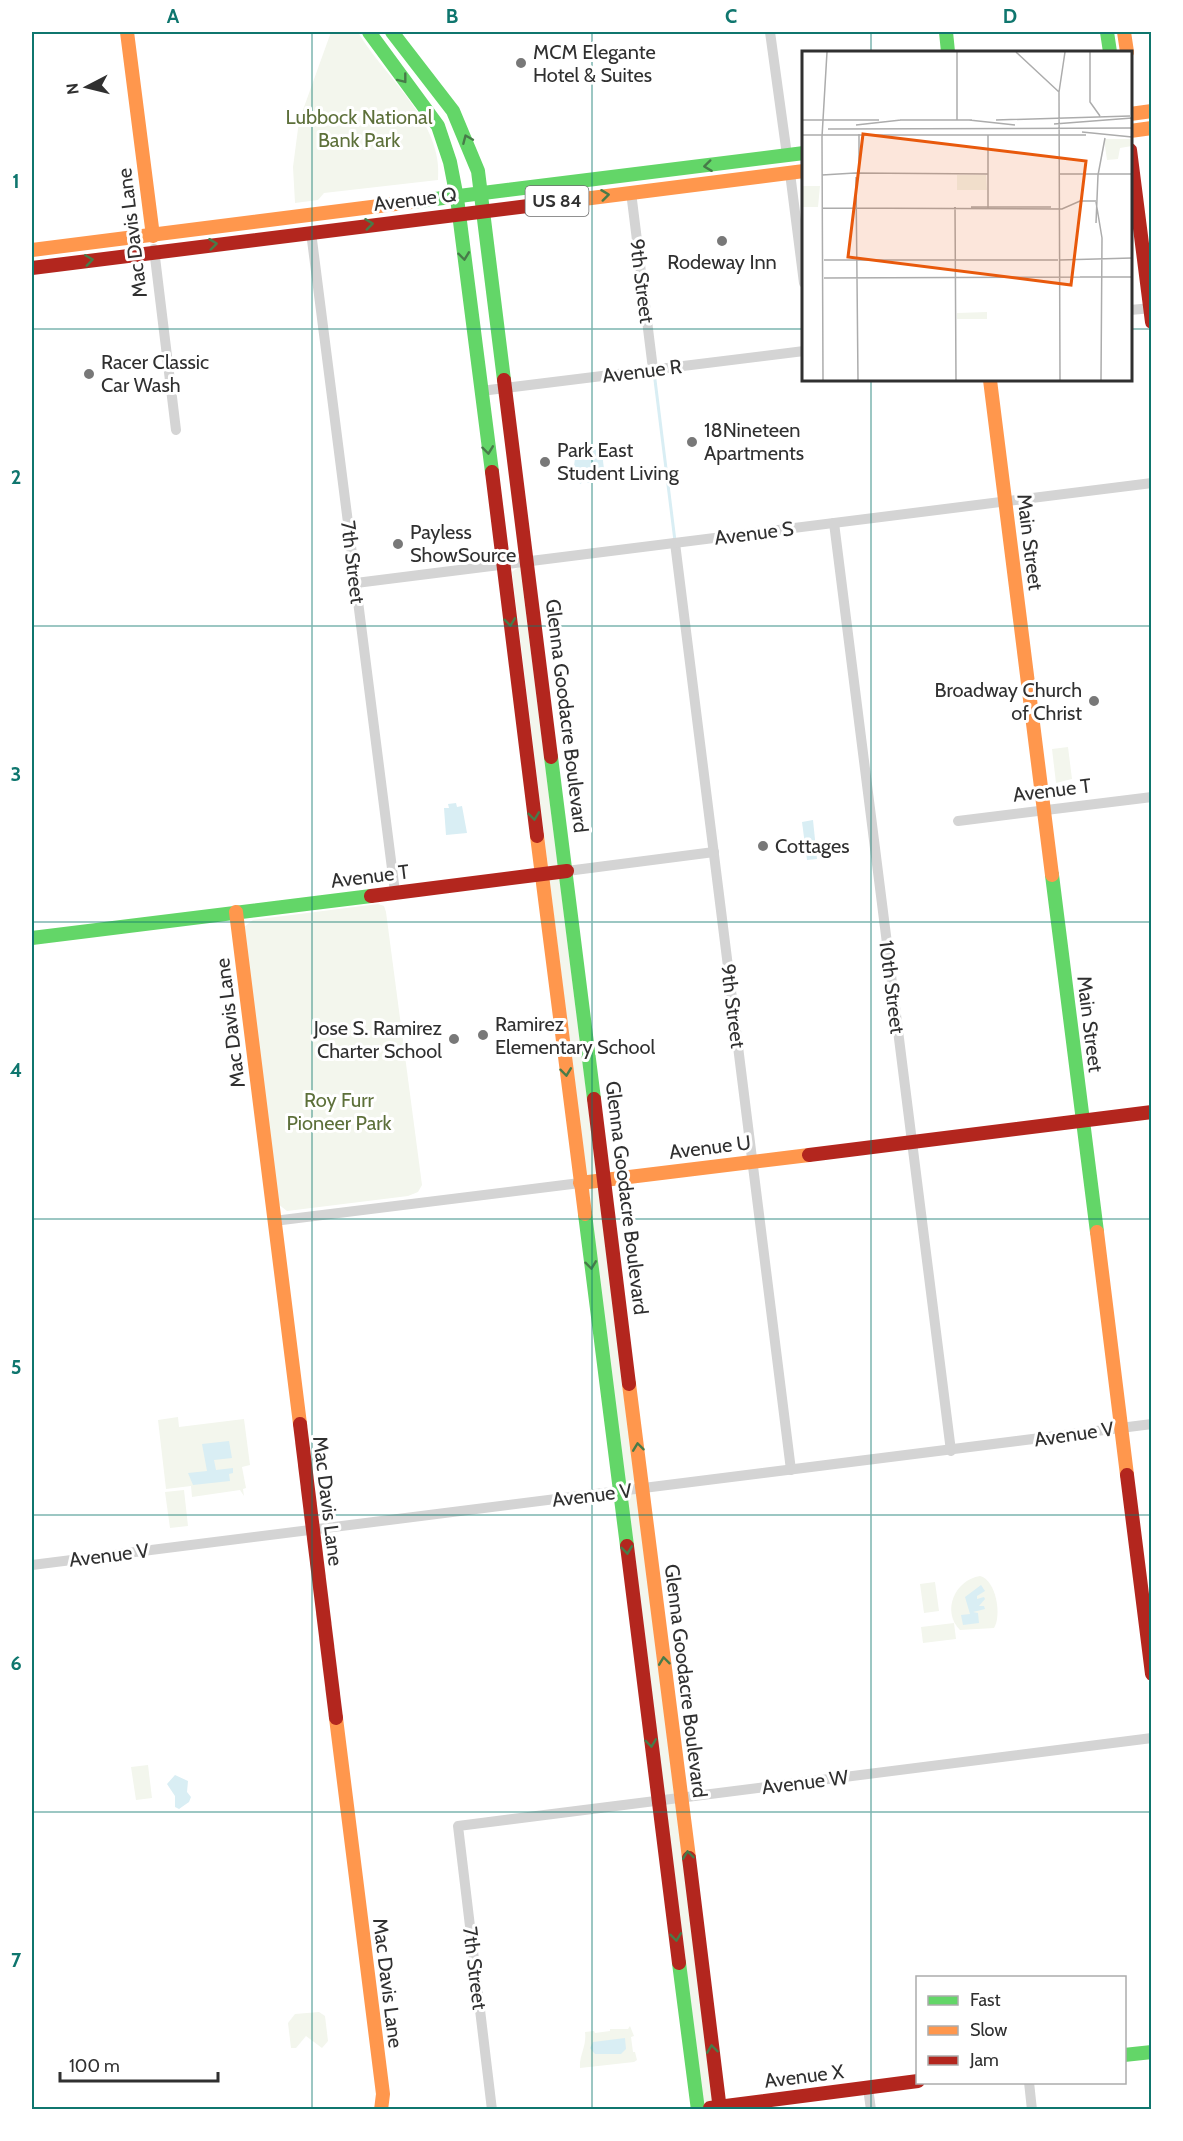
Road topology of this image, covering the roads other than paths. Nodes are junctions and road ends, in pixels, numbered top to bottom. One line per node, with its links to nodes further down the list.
1 (127, 32): 27 (main road, Mac Davis Lane)
2 (369, 32): 23 (main road, one-way to 23)
3 (392, 32): 22 (main road, Glenna Goodacre Boulevard, one-way to 3)
4 (770, 32): 16 (street)
5 (946, 32): 8 (main road)
6 (1107, 32): 9 (main road)
7 (1124, 32): 10 (main road)
8 (948, 51)
9 (1110, 51)
10 (1127, 51)
11 (1152, 111): 12 (main road)
12 (1132, 114)
13 (1152, 128): 14 (main road)
14 (1132, 131)
15 (802, 153): 16 (main road, Avenue Q / US 84)
16 (787, 155): 20 (main road); 22 (main road, Avenue Q / US 84, one-way to 22)
17 (1132, 158): 33 (main road)
18 (802, 164): 19 (main road)
19 (797, 172): 20 (main road, Avenue Q / US 84); 30 (street)
20 (716, 182): 21 (main road, Avenue Q / US 84)
21 (631, 192): 24 (main road, Avenue Q / US 84, one-way to 21); 35 (street, 9th Street)
22 (481, 195): 23 (main road, Avenue Q / US 84); 24 (main road, Glenna Goodacre Boulevard)
23 (457, 198): 25 (main road); 27 (main road, Avenue Q / US 84)
24 (483, 210): 25 (main road, Avenue Q / US 84); 37 (main road, Glenna Goodacre Boulevard)
25 (459, 213): 26 (main road, Avenue Q / US 84, one-way to 25); 38 (main road, one-way to 38)
26 (311, 232): 29 (main road, Avenue Q / US 84, one-way to 26); 46 (street, 7th Street)
27 (153, 236): 28 (main road, Avenue Q / US 84); 29 (street, Mac Davis Lane)
28 (32, 250)
29 (154, 251): 31 (main road, Avenue Q / US 84, one-way to 29); 39 (street, Mac Davis Lane)
30 (802, 251)
31 (32, 268)
32 (1132, 310): 33 (street)
33 (1151, 313)
34 (802, 351): 35 (street, Avenue R)
35 (653, 369): 37 (street, Avenue R)
36 (990, 381): 41 (main road, Main Street)
37 (506, 388): 38 (street, Avenue R); 44 (main road, Glenna Goodacre Boulevard)
38 (480, 391): 45 (main road, one-way to 45)
39 (176, 430)
40 (1152, 483): 41 (street, Avenue S)
41 (1005, 501): 42 (street, Avenue S); 48 (main road, Main Street)
42 (834, 523): 43 (street, Avenue S); 58 (street, 10th Street)
43 (675, 543): 44 (street, Avenue S); 50 (street, 9th Street)
44 (527, 561): 45 (street, Avenue S); 51 (main road, Glenna Goodacre Boulevard)
45 (502, 564): 46 (street, Avenue S); 52 (main road, one-way to 52)
46 (356, 583): 53 (street, 7th Street)
47 (1152, 797): 48 (street, Avenue T)
48 (1044, 811): 49 (street, Avenue T); 57 (main road, Main Street)
49 (958, 821)
50 (714, 852): 51 (street, Avenue T); 59 (street, 9th Street)
51 (567, 871): 52 (main road, Avenue T); 60 (main road, Glenna Goodacre Boulevard)
52 (541, 874): 53 (main road, Avenue T); 61 (main road, one-way to 61)
53 (395, 892): 54 (main road, Avenue T)
54 (236, 912): 55 (main road, Avenue T); 62 (main road, Mac Davis Lane)
55 (32, 938)
56 (1152, 1112): 57 (main road, Avenue U)
57 (1082, 1120): 58 (main road, Avenue U); 64 (main road, Main Street)
58 (912, 1141): 59 (main road, Avenue U); 65 (street, 10th Street)
59 (752, 1161): 60 (main road, Avenue U); 66 (street, 9th Street)
60 (605, 1180): 61 (main road, Avenue U); 67 (main road, Glenna Goodacre Boulevard, one-way to 60)
61 (580, 1183): 62 (street, Avenue U); 68 (main road, one-way to 68)
62 (274, 1221): 69 (main road, Mac Davis Lane)
63 (1152, 1424): 64 (street, Avenue V)
64 (1121, 1428): 65 (street, Avenue V); 71 (main road, Main Street)
65 (951, 1451): 66 (street, Avenue V)
66 (791, 1470): 67 (street, Avenue V)
67 (643, 1489): 68 (street, Avenue V); 73 (main road, Glenna Goodacre Boulevard, one-way to 67)
68 (620, 1492): 69 (street, Avenue V); 74 (main road, one-way to 74)
69 (312, 1530): 70 (street, Avenue V); 81 (main road, Mac Davis Lane)
70 (32, 1565)
71 (1152, 1674)
72 (1152, 1738): 73 (street, Avenue W)
73 (681, 1797): 74 (street, Avenue W); 82 (main road, Glenna Goodacre Boulevard, one-way to 73)
74 (658, 1800): 75 (street, Avenue W); 86 (main road, one-way to 86)
75 (458, 1826): 85 (street, 7th Street)
76 (1152, 2052): 77 (main road)
77 (1126, 2055)
78 (916, 2081): 80 (main road, Avenue X)
79 (1029, 2084): 88 (street)
80 (868, 2088): 82 (main road, Avenue X); 87 (street)
81 (383, 2094): 83 (main road); 84 (main road)
82 (719, 2108): 86 (main road, Avenue X)
83 (381, 2109)
84 (390, 2109)
85 (492, 2109)
86 (697, 2109)
87 (871, 2109)
88 (1032, 2109)

